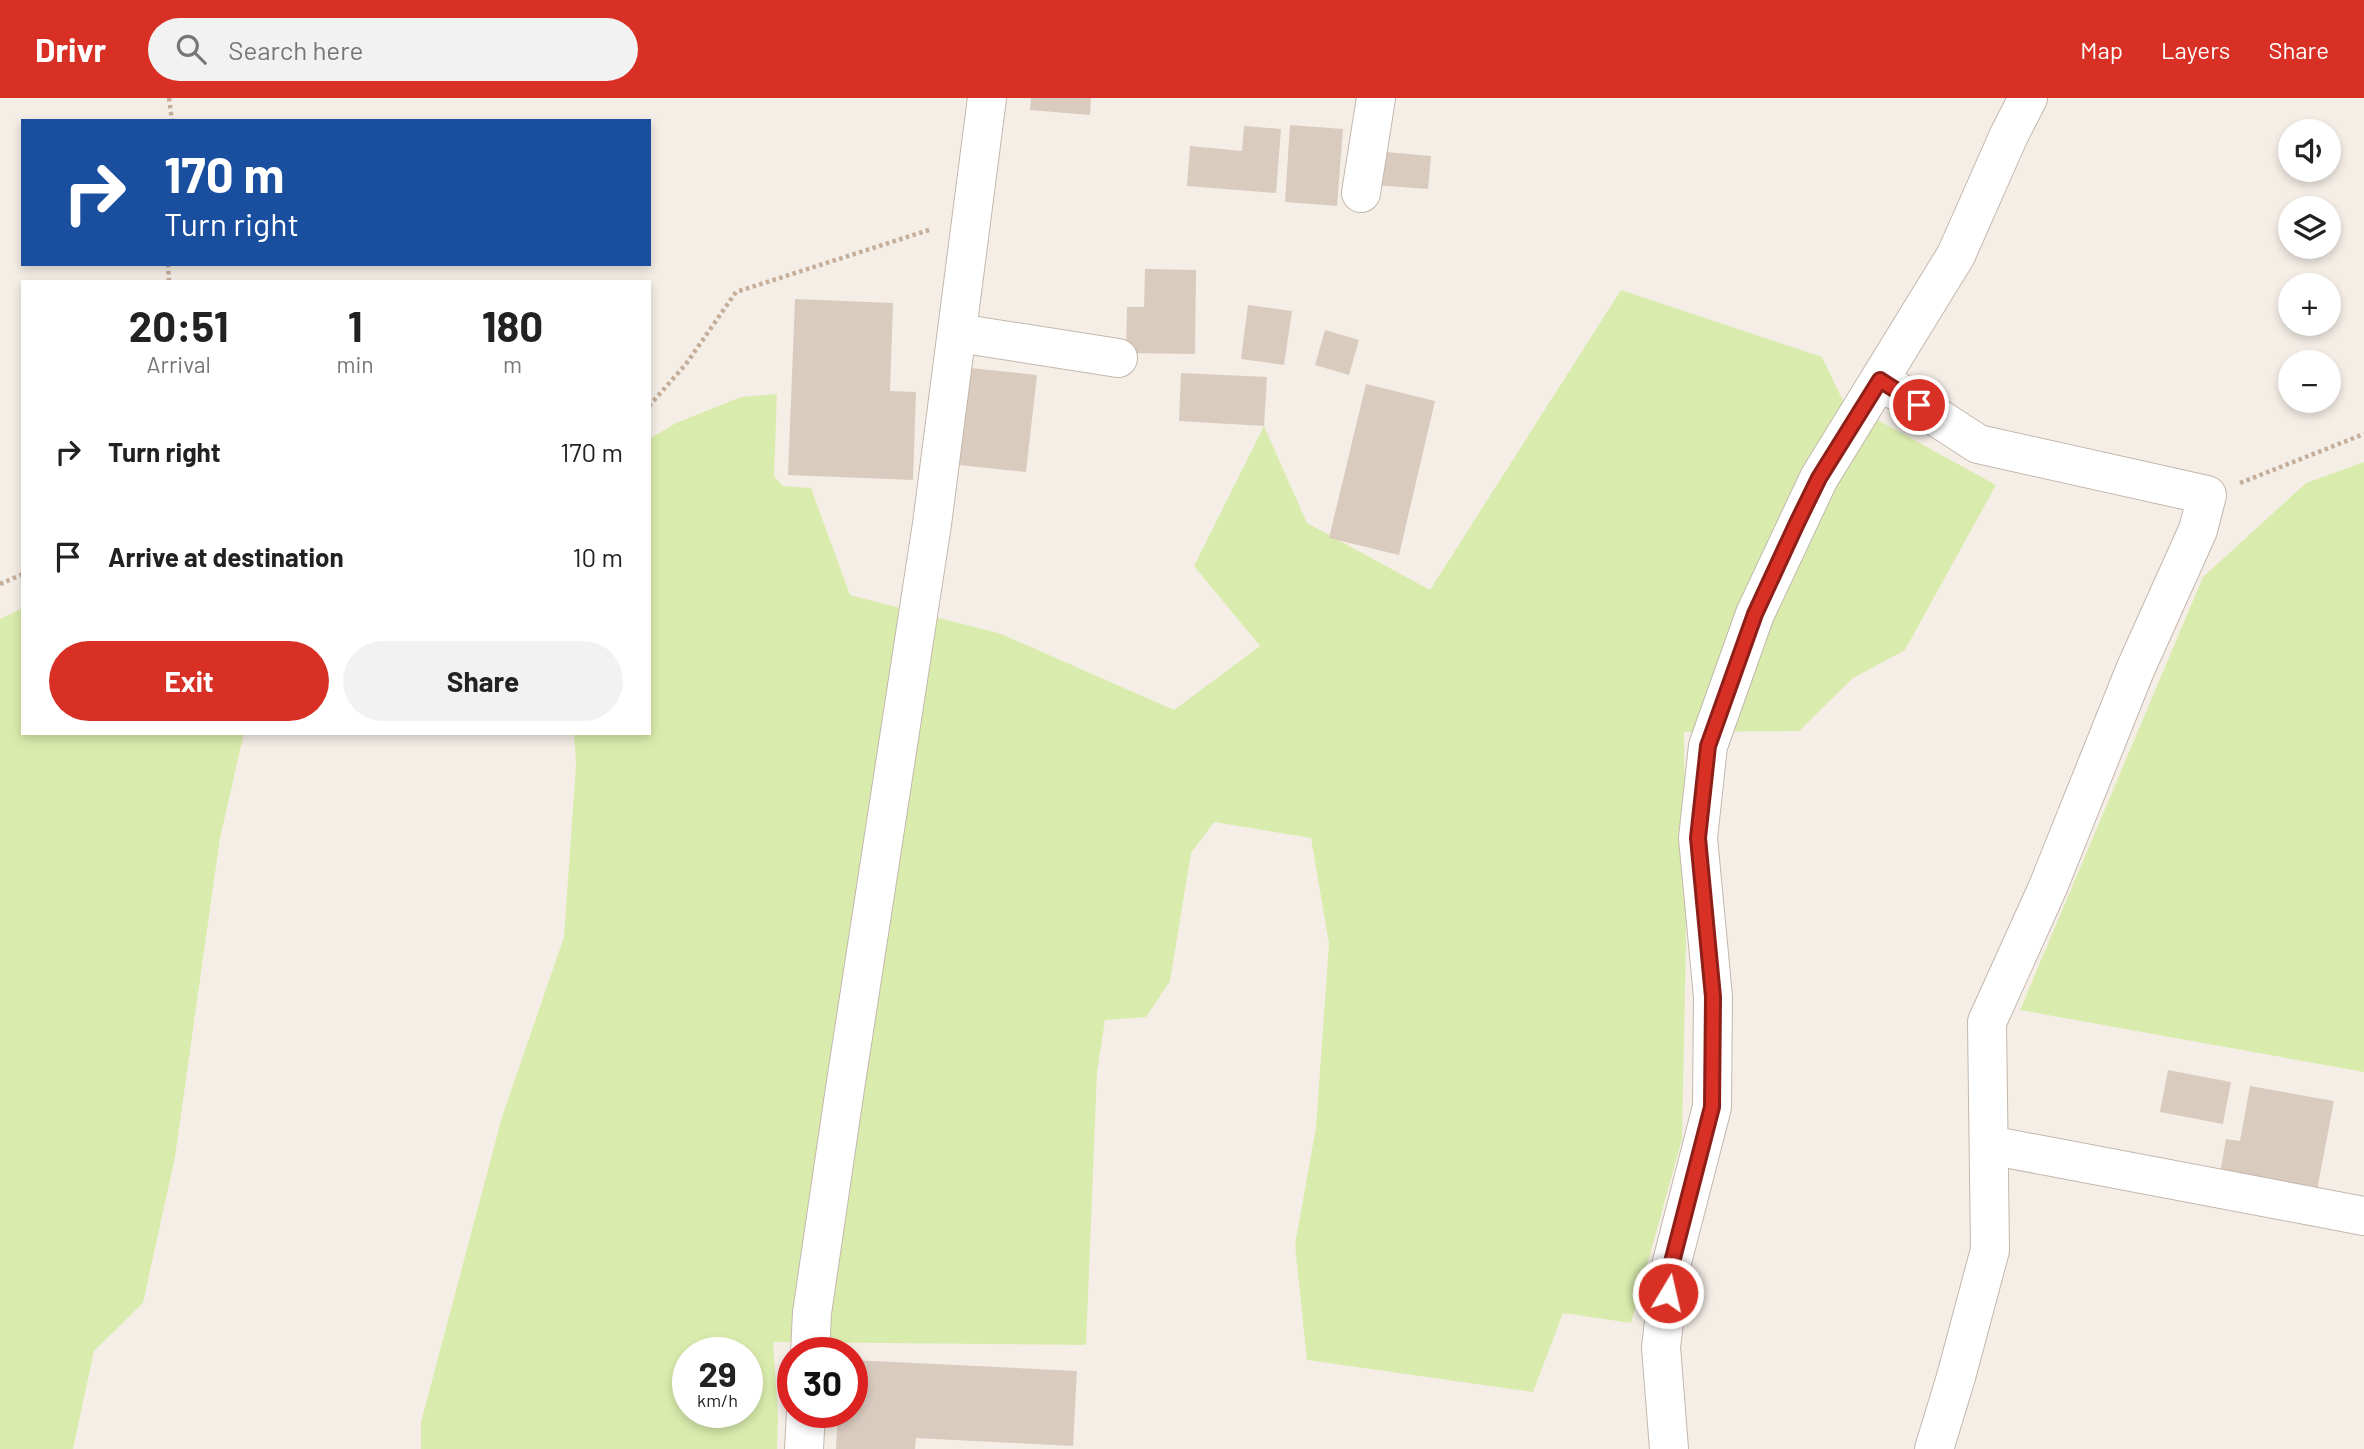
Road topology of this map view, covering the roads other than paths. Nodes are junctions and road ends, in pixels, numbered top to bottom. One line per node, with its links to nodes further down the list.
1 (988, 98): 5 (street)
2 (1376, 98): 4 (street)
3 (2028, 98): 7 (street)
4 (1361, 193)
5 (958, 333): 6 (street); 10 (street)
6 (1118, 359)
7 (1880, 380): 8 (street); 13 (street)
8 (1989, 1145): 9 (street); 14 (street)
9 (2364, 1216)
10 (811, 1337)
11 (805, 1428): 12 (street)
12 (804, 1449)
13 (1669, 1449)
14 (1934, 1449)

